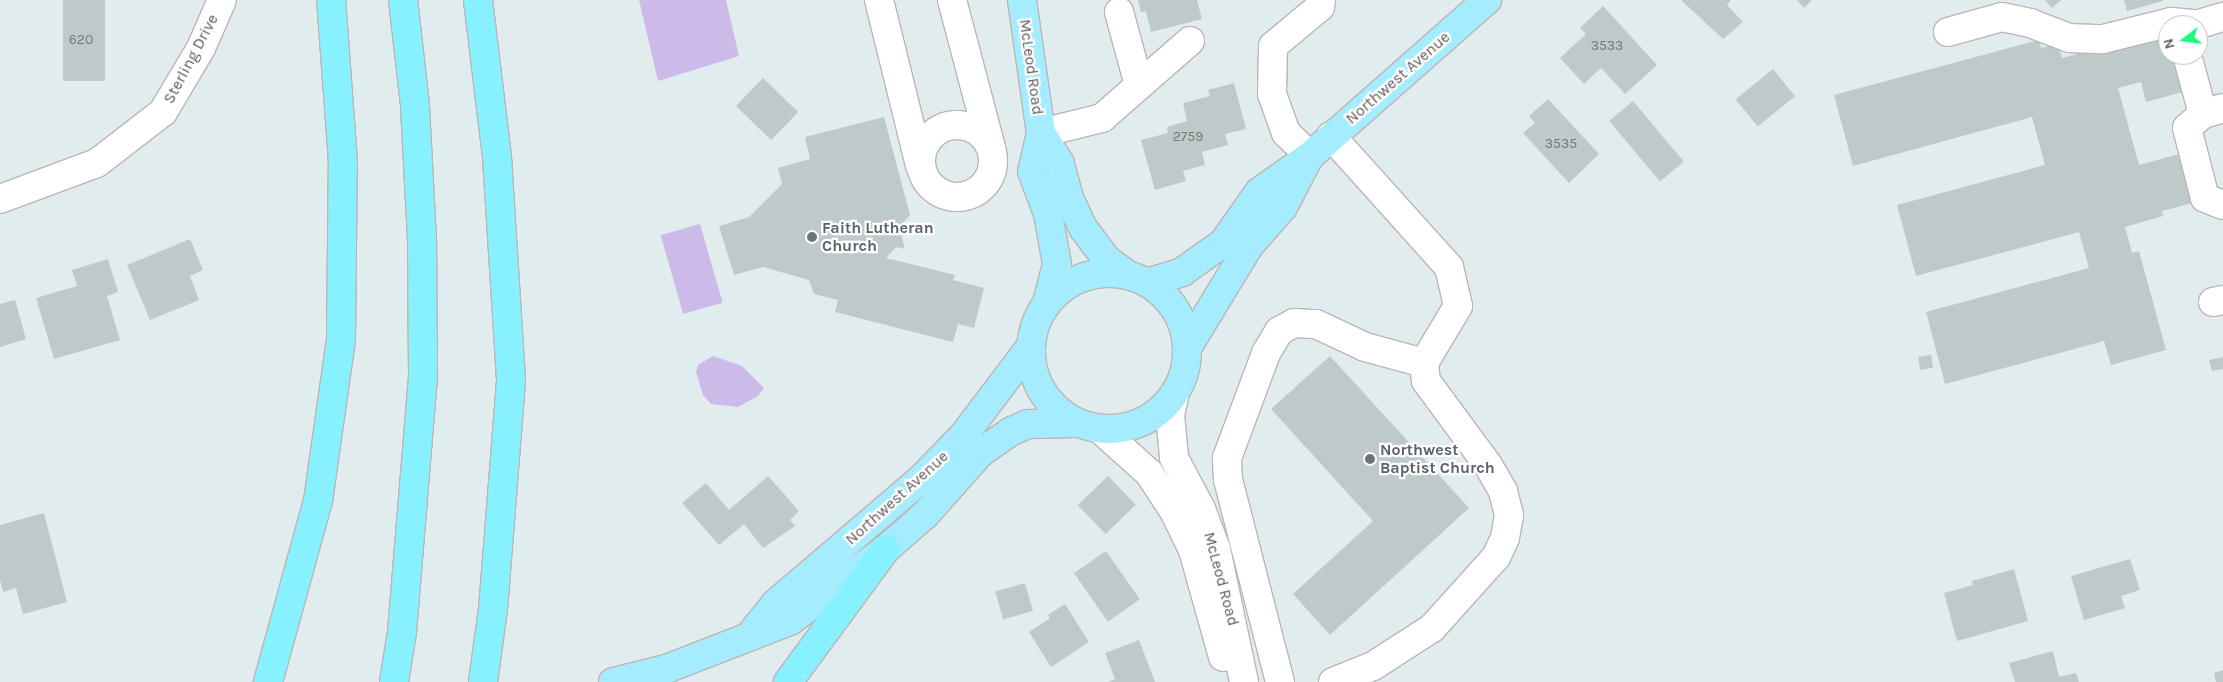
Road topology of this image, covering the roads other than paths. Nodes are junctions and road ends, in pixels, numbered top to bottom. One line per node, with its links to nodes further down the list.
1 (222, 0): 24 (street, Sterling Drive)
2 (331, 0): 35 (highway)
3 (403, 0): 36 (highway)
4 (478, 0): 37 (highway)
5 (879, 0): 23 (street)
6 (952, 0): 21 (street)
7 (1022, 0): 19 (main road, McLeod Road)
8 (1321, 0): 22 (street)
9 (1486, 0): 20 (main road, Northwest Avenue)
10 (1119, 12): 17 (street)
11 (2223, 17): 12 (street)
12 (2208, 21)
13 (2158, 25): 14 (street)
14 (1948, 32)
15 (1190, 41): 17 (street)
16 (2192, 65): 18 (street)
17 (1139, 85): 19 (street)
18 (2213, 111): 25 (street)
19 (1041, 134): 26 (main road, McLeod Road); 27 (main road, McLeod Road)
20 (1331, 136): 22 (main road, Northwest Avenue); 30 (street)
21 (992, 154): 23 (street); 23 (street)
22 (1310, 156): 26 (main road, Northwest Avenue); 29 (main road, Northwest Avenue)
23 (921, 168)
24 (0, 199)
25 (2223, 205)
26 (1138, 280): 27 (main road); 29 (main road)
27 (1047, 303): 28 (main road)
28 (1031, 346): 32 (main road); 34 (main road, Northwest Avenue)
29 (1187, 348): 31 (main road)
30 (1424, 364): 42 (street); 43 (street)
31 (1175, 393): 32 (main road); 41 (street, McLeod Road)
32 (1088, 426): 33 (main road, Northwest Avenue); 40 (street, McLeod Road)
33 (886, 549): 34 (main road, Northwest Avenue); 39 (highway)
34 (749, 636): 38 (main road, Northwest Avenue)
35 (268, 682)
36 (394, 682)
37 (483, 682)
38 (613, 682)
39 (788, 682)
40 (1232, 682)
41 (1244, 682)
42 (1280, 682)
43 (1333, 682)

